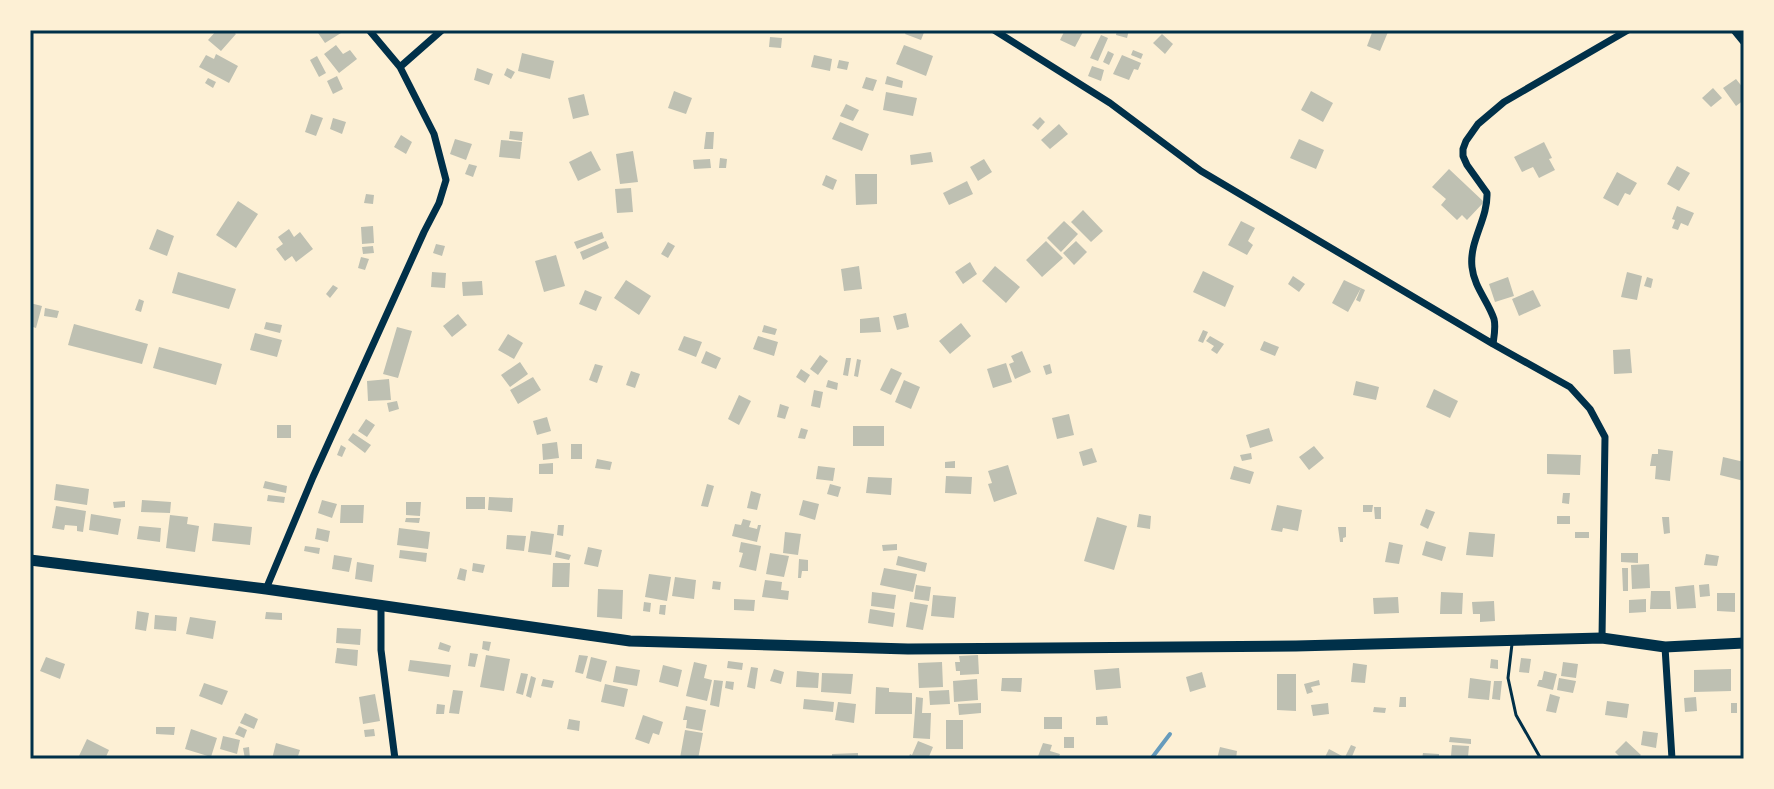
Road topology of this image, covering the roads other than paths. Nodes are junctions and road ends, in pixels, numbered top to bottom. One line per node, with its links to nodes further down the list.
1 (369, 30): 7 (street)
2 (442, 30): 7 (street)
3 (994, 30): 8 (street)
4 (1628, 30): 8 (street)
5 (1735, 30): 6 (main road)
6 (1744, 41)
7 (400, 67): 10 (street)
8 (1493, 344): 12 (street)
9 (30, 560): 10 (main road)
10 (266, 589): 11 (main road)
11 (381, 607): 13 (main road); 16 (street)
12 (1602, 638): 13 (main road); 15 (main road)
13 (1513, 641): 17 (lane)
14 (1744, 643): 15 (main road)
15 (1665, 647): 18 (street)
16 (395, 759)
17 (1541, 759)
18 (1672, 759)

